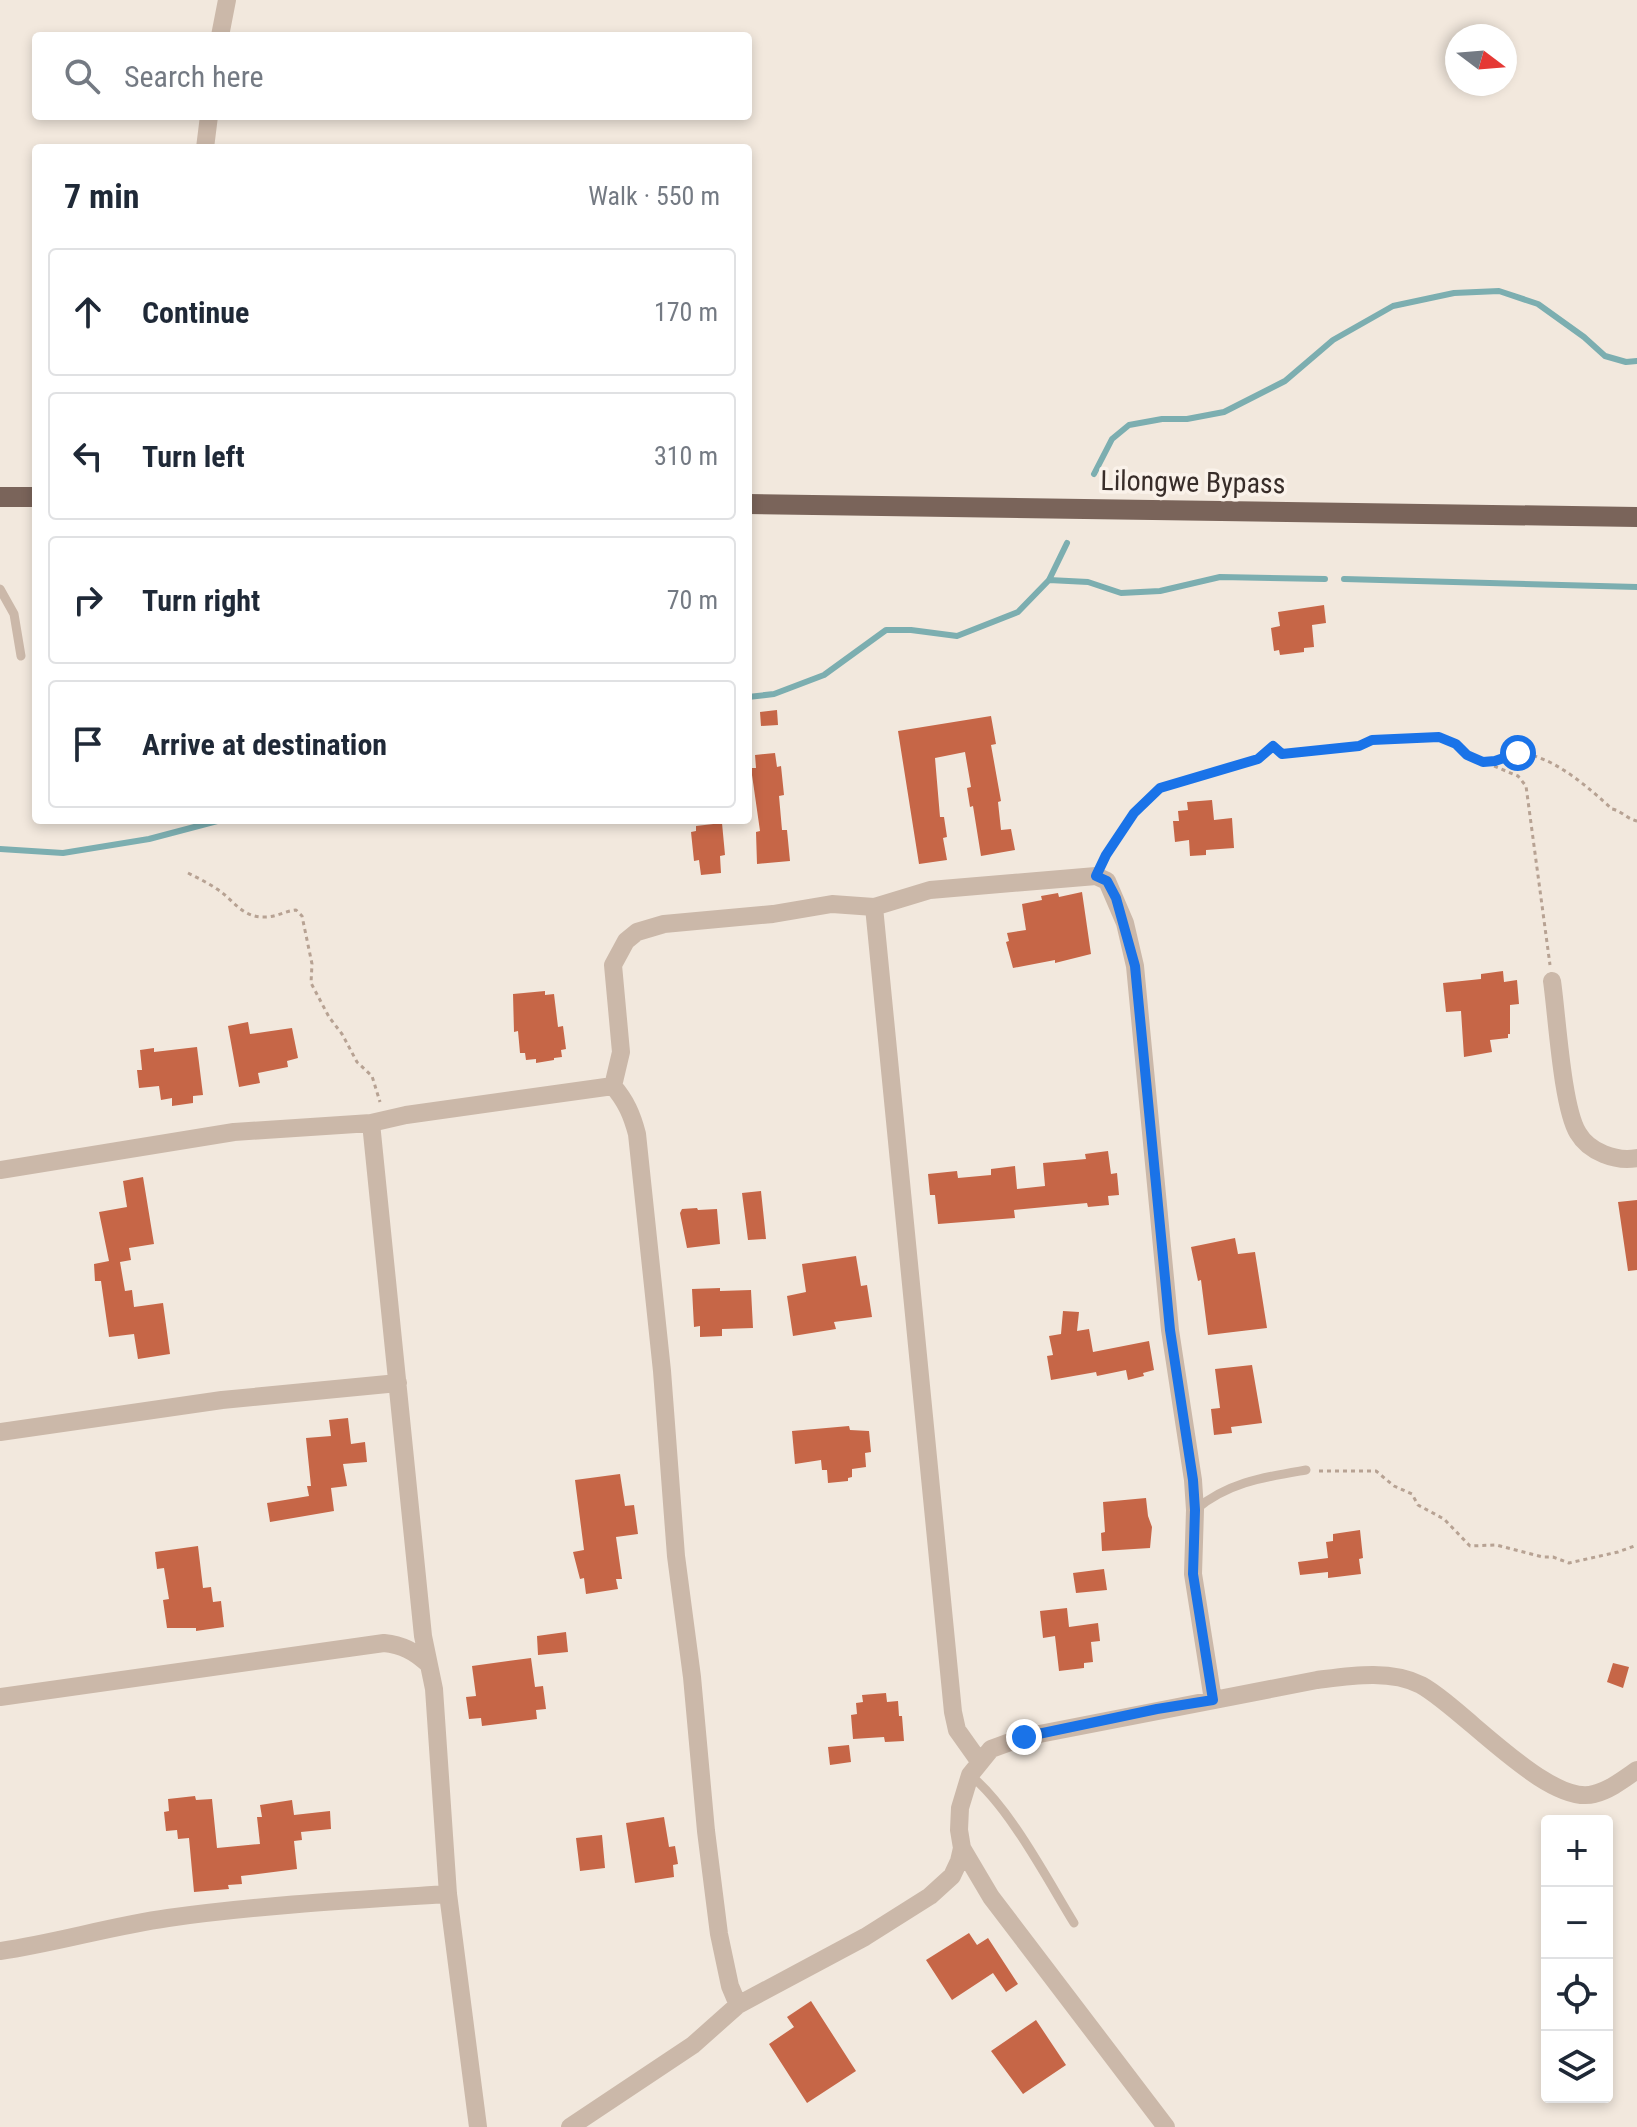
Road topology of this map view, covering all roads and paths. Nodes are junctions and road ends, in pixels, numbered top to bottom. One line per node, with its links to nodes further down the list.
1 (227, 0): 2 (street)
2 (221, 32)
3 (208, 120): 4 (street)
4 (206, 144)
5 (0, 497): 6 (main road)
6 (32, 497)
7 (752, 504): 8 (main road, Lilongwe Bypass)
8 (1637, 517)
9 (0, 589): 10 (lane)
10 (21, 656)
11 (1483, 762): 12 (path); 14 (path); 16 (path)
12 (1637, 821)
13 (188, 873): 18 (path)
14 (1096, 876): 15 (street); 25 (street)
15 (874, 907): 17 (street); 30 (street)
16 (1552, 981): 20 (street)
17 (613, 1086): 18 (street); 36 (street)
18 (406, 1115): 19 (street)
19 (371, 1123): 21 (street); 22 (street)
20 (1637, 1158)
21 (0, 1170)
22 (398, 1383): 23 (street); 27 (street)
23 (0, 1432)
24 (1306, 1470): 25 (lane); 26 (path)
25 (1195, 1510): 29 (street)
26 (1637, 1545)
27 (427, 1663): 28 (street); 33 (street)
28 (0, 1697)
29 (1213, 1700): 30 (street); 31 (street)
30 (974, 1768): 32 (street); 34 (lane)
31 (1637, 1770)
32 (962, 1848): 36 (street); 39 (street)
33 (448, 1894): 35 (street); 37 (street)
34 (1074, 1923)
35 (0, 1951)
36 (738, 2005): 38 (street)
37 (478, 2127)
38 (570, 2127)
39 (1166, 2127)

